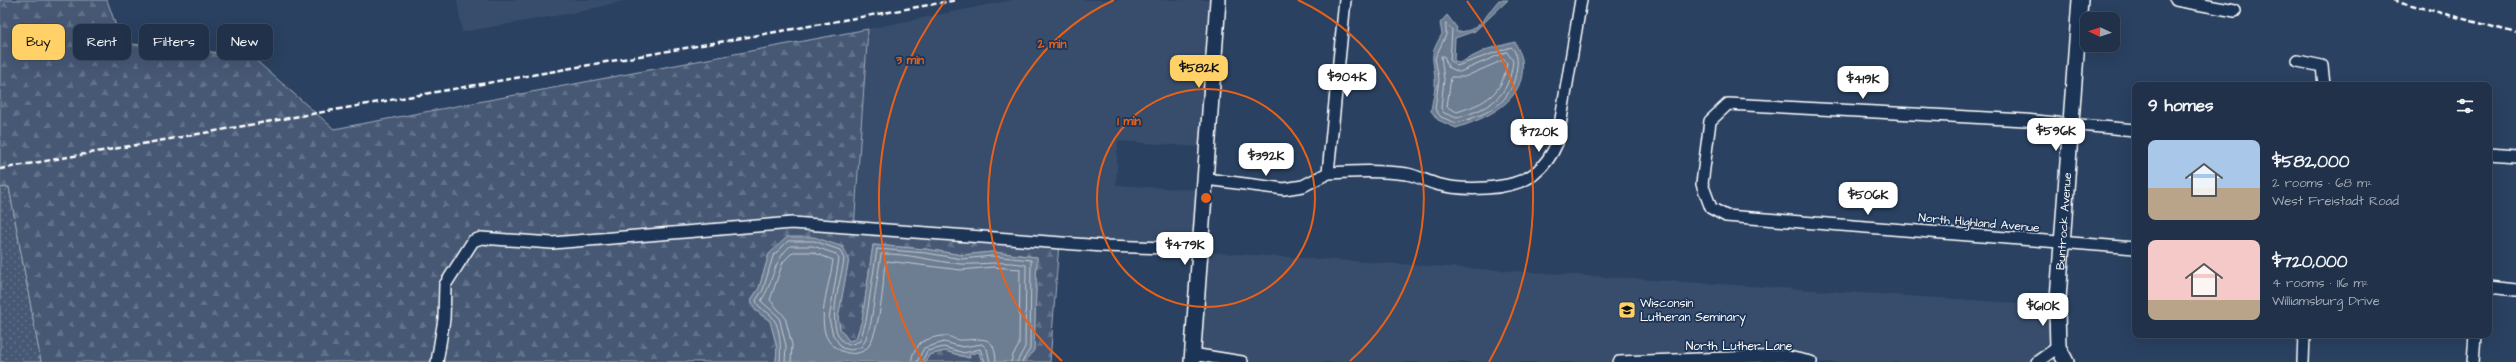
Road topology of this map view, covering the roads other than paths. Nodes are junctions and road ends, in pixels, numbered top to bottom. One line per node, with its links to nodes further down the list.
1 (1218, 0): 14 (street)
2 (1345, 0): 13 (street)
3 (1581, 0): 13 (street)
4 (2080, 0): 9 (street, Buntrock Avenue)
5 (2176, 0): 6 (street)
6 (2235, 11)
7 (2298, 61): 8 (street)
8 (2324, 82)
9 (2072, 125): 10 (street, North Highland Avenue); 15 (street, Buntrock Avenue); 15 (street, North Highland Avenue)
10 (2132, 130)
11 (2492, 154): 12 (street)
12 (2516, 156)
13 (1328, 173): 14 (street)
14 (1206, 179): 17 (street)
15 (2061, 243): 16 (street, North Highland Avenue); 22 (street, Buntrock Avenue)
16 (2132, 248)
17 (1200, 249): 23 (street); 24 (street)
18 (2492, 287): 19 (street)
19 (2516, 290)
20 (2304, 338): 30 (street)
21 (2475, 338): 31 (street)
22 (2058, 347): 28 (street); 29 (street)
23 (1192, 358): 25 (street)
24 (437, 362)
25 (1242, 362)
26 (1619, 362): 27 (street, North Luther Lane)
27 (1811, 362)
28 (2037, 362)
29 (2066, 362)
30 (2303, 362)
31 (2473, 362)

